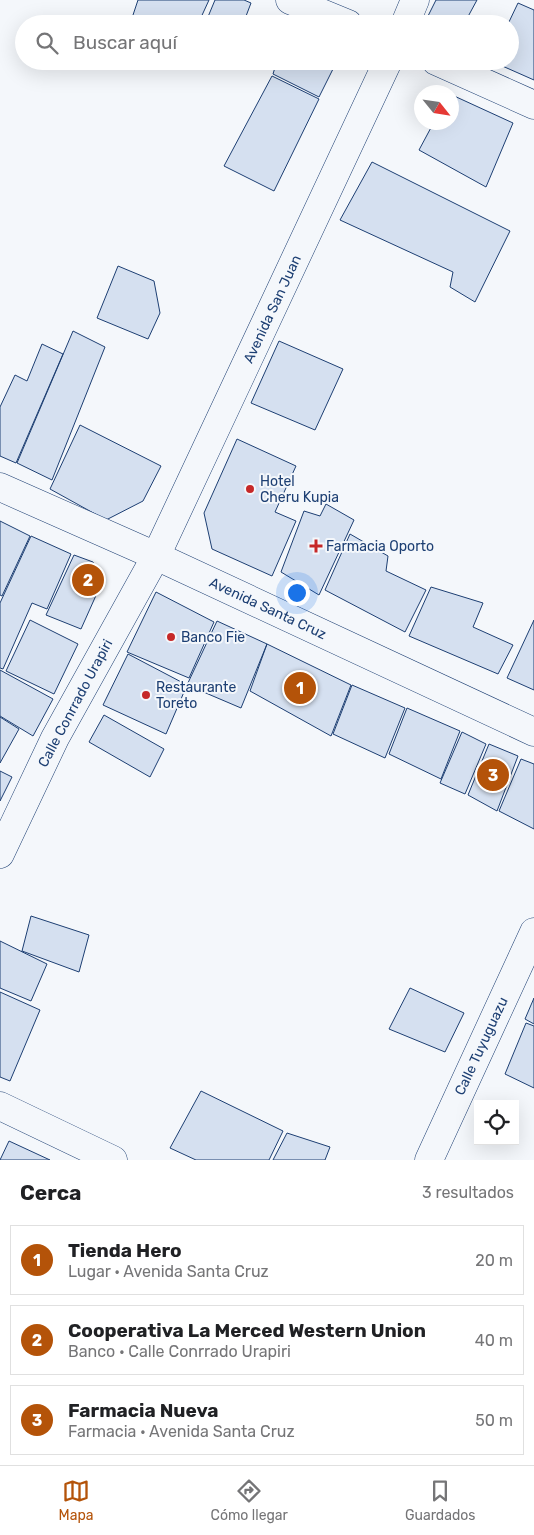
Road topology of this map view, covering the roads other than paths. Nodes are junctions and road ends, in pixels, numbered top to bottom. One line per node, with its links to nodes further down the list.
1 (290, 0): 3 (street)
2 (416, 0): 4 (street)
3 (326, 15)
4 (409, 15)
5 (384, 70): 9 (street, Avenida San Juan)
6 (456, 70): 7 (street)
7 (534, 105)
8 (0, 487): 9 (street, Avenida Santa Cruz)
9 (156, 556): 10 (street, Avenida Santa Cruz); 11 (street, Calle Conrrado Urapiri)
10 (534, 732)
11 (0, 854)
12 (534, 932): 15 (street, Calle Tuyuguazu)
13 (0, 1106): 14 (street)
14 (113, 1160)
15 (429, 1160)

